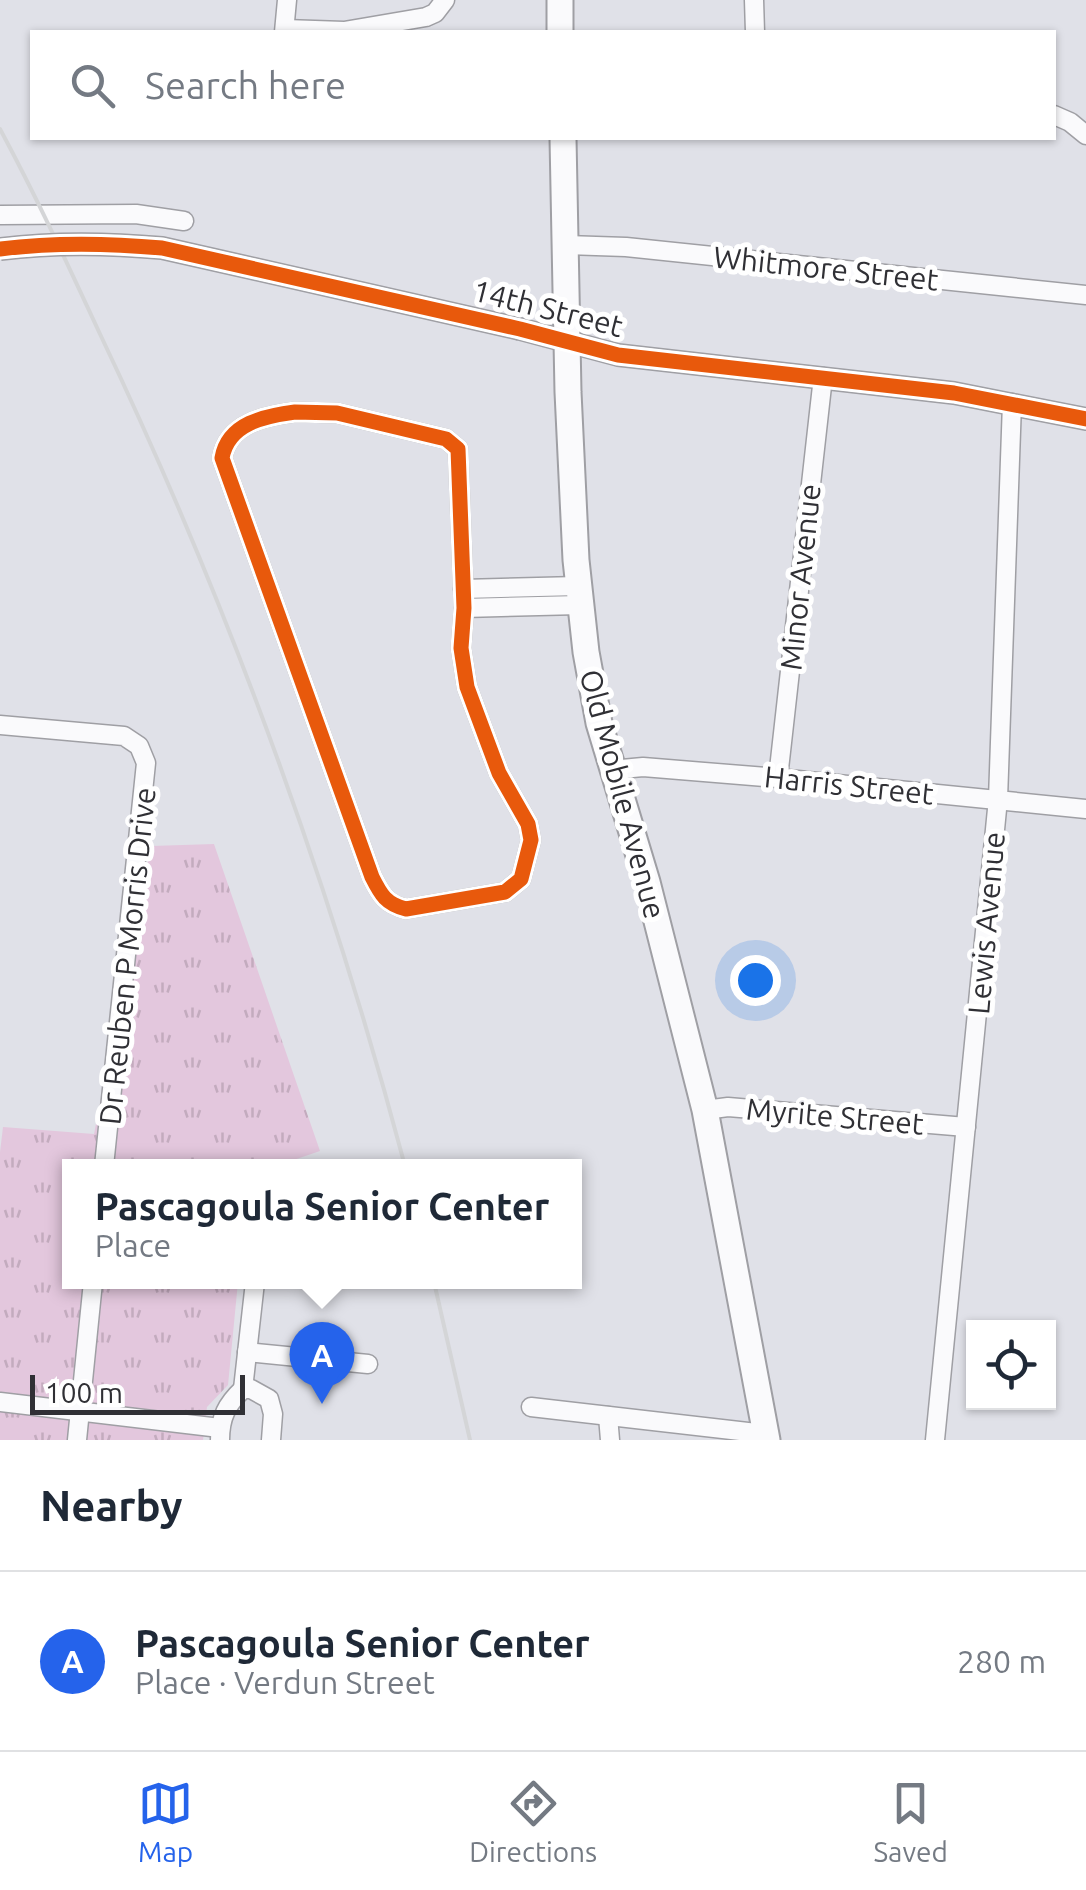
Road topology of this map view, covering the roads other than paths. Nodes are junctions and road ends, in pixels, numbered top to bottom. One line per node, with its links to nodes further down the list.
1 (288, 0): 5 (street)
2 (446, 0): 6 (street)
3 (560, 0): 7 (main road)
4 (754, 0): 8 (street)
5 (285, 30)
6 (351, 30)
7 (560, 30)
8 (755, 30)
9 (1056, 115): 10 (street)
10 (1086, 136)
11 (564, 140): 14 (main road, Old Mobile Avenue)
12 (0, 215): 13 (street)
13 (184, 221)
14 (566, 245): 16 (street, Whitmore Street); 17 (main road, Old Mobile Avenue)
15 (0, 249): 17 (street, 14th Street, bridge)
16 (1086, 295)
17 (567, 344): 18 (street, 14th Street); 21 (main road, Old Mobile Avenue)
18 (823, 378): 19 (street, 14th Street); 25 (street, Minor Avenue)
19 (1012, 403): 20 (street, 14th Street); 26 (street, Lewis Avenue)
20 (1086, 419)
21 (579, 596): 22 (street); 24 (main road, Old Mobile Avenue)
22 (463, 599): 22 (street)
23 (0, 725): 30 (street, Dr Reuben P Morris Drive)
24 (611, 770): 25 (street, Harris Street); 28 (main road, Old Mobile Avenue)
25 (778, 778): 26 (street, Harris Street)
26 (998, 799): 27 (street, Harris Street); 29 (street, Lewis Avenue)
27 (1086, 809)
28 (705, 1110): 29 (street, Myrite Street); 41 (main road, Old Mobile Avenue)
29 (966, 1127): 45 (street, Lewis Avenue)
30 (105, 1159)
31 (92, 1289): 38 (street)
32 (254, 1289): 33 (street)
33 (247, 1352): 34 (street); 35 (street)
34 (368, 1364)
35 (244, 1388): 40 (street); 43 (street)
36 (0, 1402): 38 (street)
37 (531, 1408): 39 (street)
38 (80, 1410): 40 (street); 42 (street)
39 (608, 1416): 41 (street); 44 (street)
40 (220, 1434)
41 (767, 1437)
42 (77, 1440)
43 (271, 1440)
44 (610, 1440)
45 (934, 1440)

